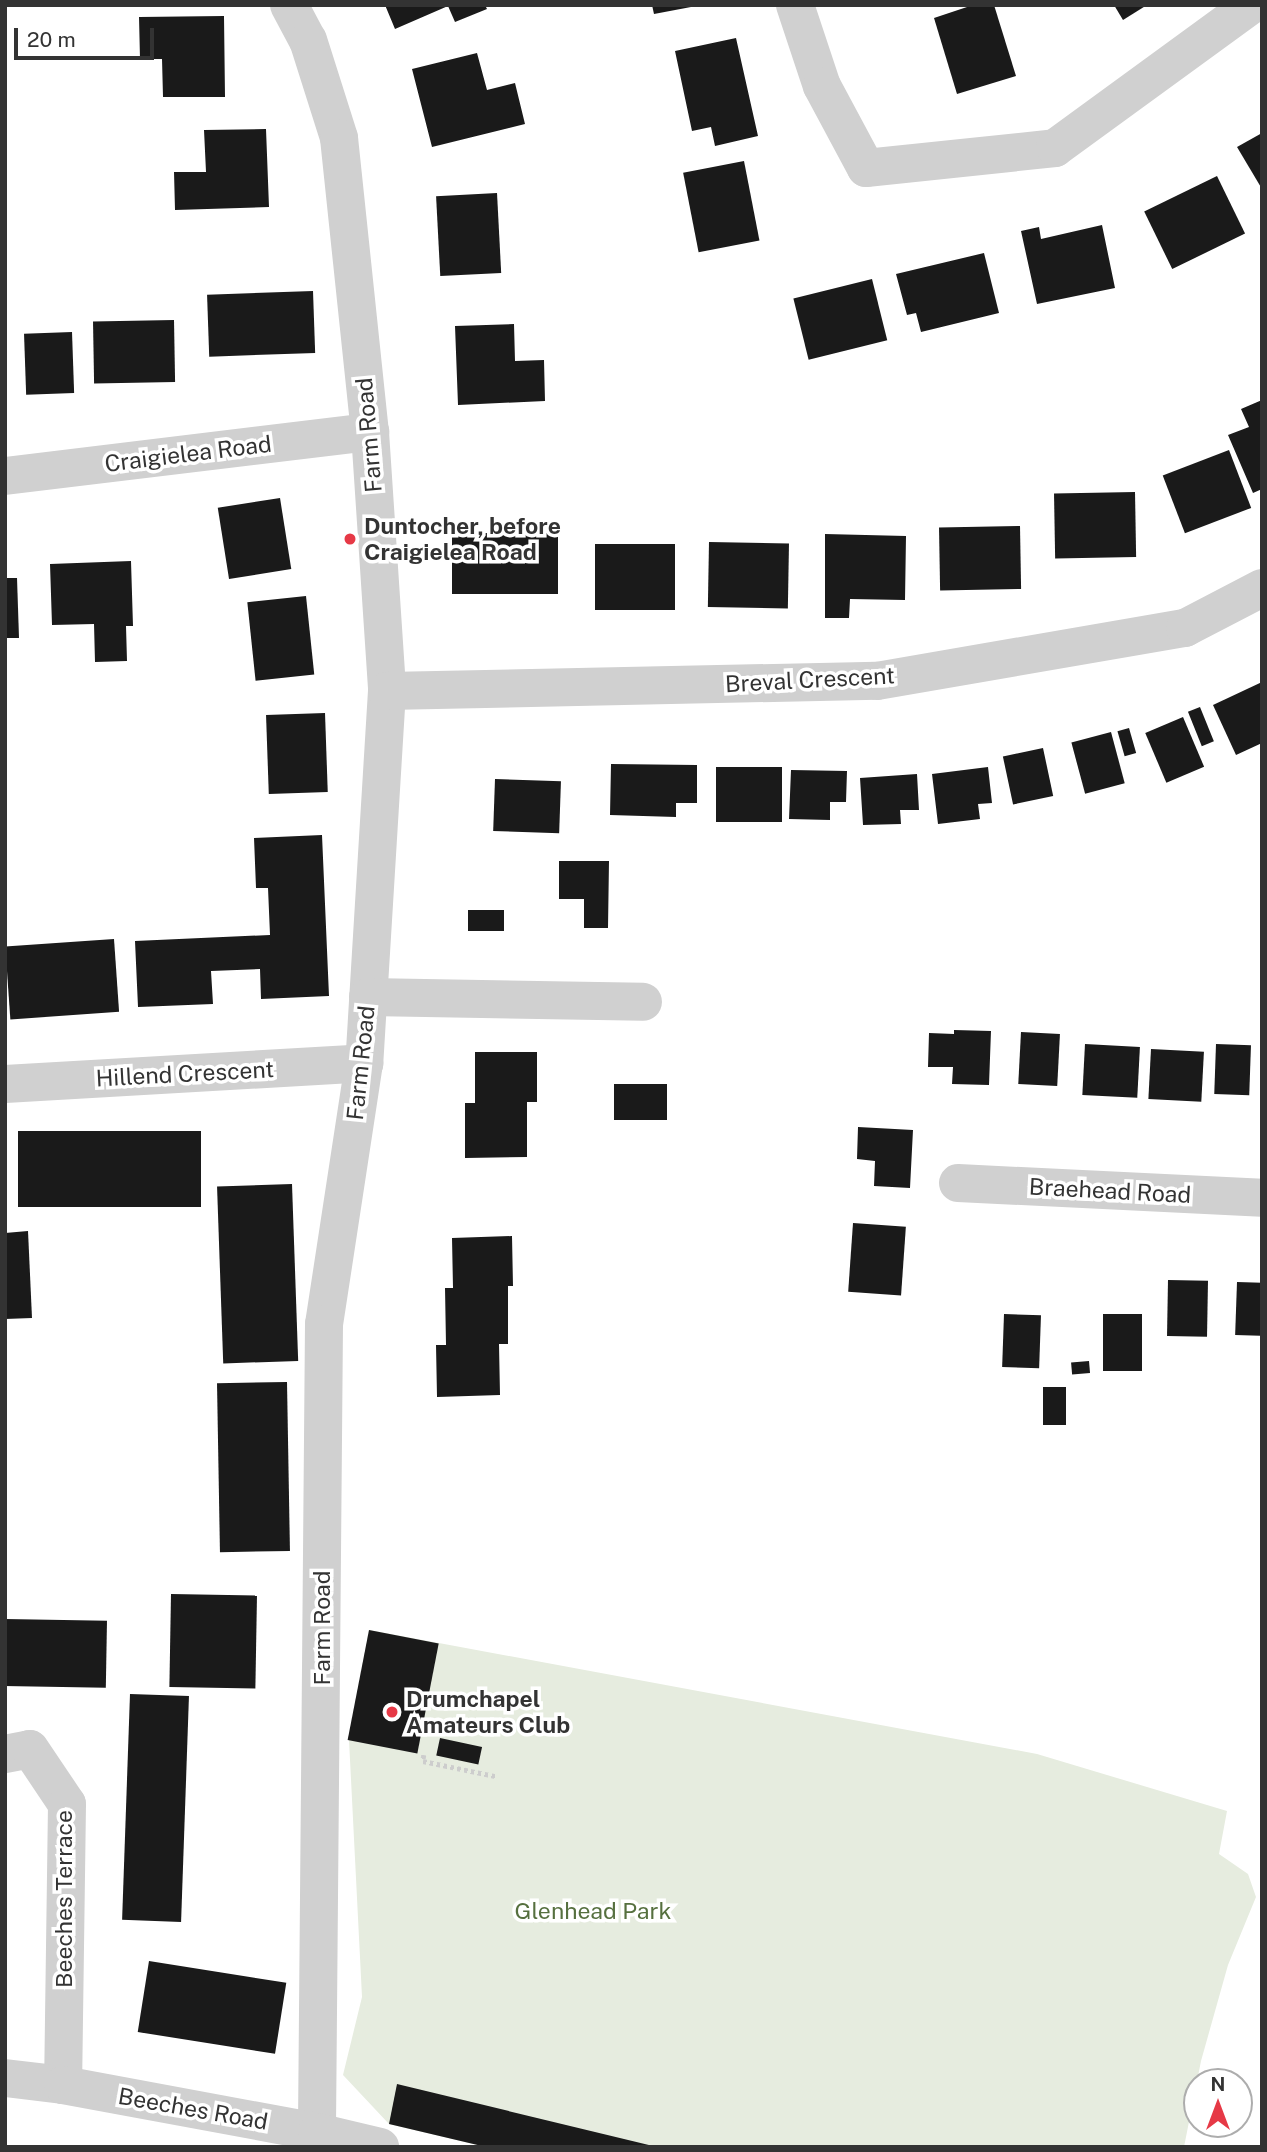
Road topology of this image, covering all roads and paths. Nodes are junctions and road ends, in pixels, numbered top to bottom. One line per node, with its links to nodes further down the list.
1 (289, 5): 4 (street, Farm Road)
2 (795, 5): 3 (street)
3 (1251, 5)
4 (370, 432): 5 (street, Craigielea Road); 7 (street, Farm Road)
5 (5, 476)
6 (1262, 588): 7 (street, Breval Crescent)
7 (387, 691): 8 (street, Farm Road)
8 (368, 997): 9 (street); 10 (street, Farm Road)
9 (643, 1002)
10 (364, 1063): 11 (street, Hillend Crescent); 19 (street, Farm Road)
11 (5, 1084)
12 (958, 1183): 13 (street, Braehead Road)
13 (1262, 1198)
14 (5, 1754): 18 (street, Beeches Terrace)
15 (424, 1755): 16 (path)
16 (495, 1776)
17 (5, 2078): 18 (street, Beeches Road)
18 (63, 2085): 19 (street, Beeches Road)
19 (317, 2132): 20 (street, Beeches Road)
20 (380, 2147)

